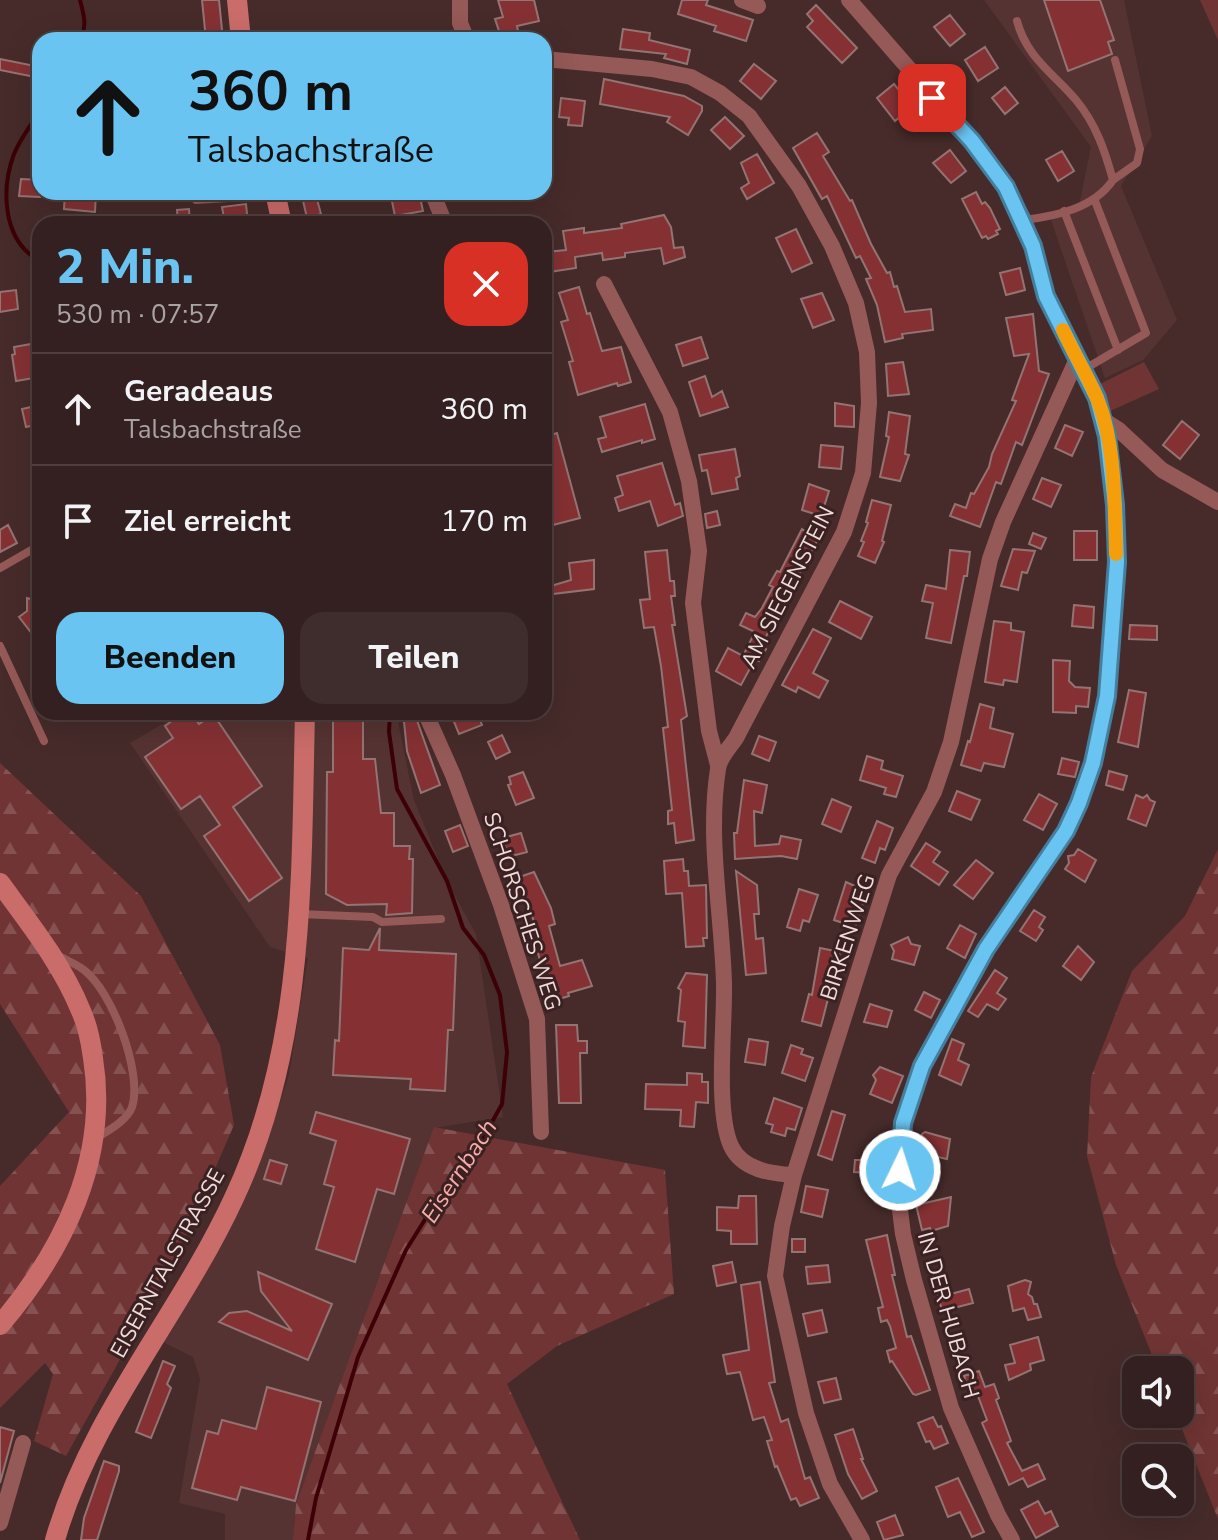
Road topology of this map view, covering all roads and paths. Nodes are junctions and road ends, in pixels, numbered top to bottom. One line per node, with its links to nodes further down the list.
1 (237, 0): 5 (main road)
2 (460, 0): 6 (street)
3 (849, 0): 12 (street)
4 (1017, 21): 9 (lane)
5 (240, 32)
6 (464, 32)
7 (552, 60): 26 (street, AM SIEGENSTEIN)
8 (1115, 60): 9 (lane)
9 (1113, 180): 10 (lane)
10 (1095, 201): 11 (lane); 14 (lane)
11 (1064, 211): 12 (lane); 14 (lane)
12 (1024, 220): 15 (street)
13 (604, 284): 26 (street)
14 (1118, 350): 15 (lane)
15 (1080, 365): 16 (street); 33 (street, BIRKENWEG)
16 (1105, 421): 17 (street); 39 (street, IN DER HUBACH)
17 (1218, 502)
18 (32, 550): 19 (lane)
19 (0, 568)
20 (0, 646): 21 (lane)
21 (32, 715)
22 (34, 720): 25 (lane)
23 (305, 720): 28 (main road, EISERNTALSTRASSE)
24 (429, 720): 31 (street, SCHORSCHES WEG)
25 (44, 741)
26 (718, 765): 33 (street, AM SIEGENSTEIN)
27 (0, 883): 30 (main road)
28 (299, 914): 29 (lane); 37 (main road, EISERNTALSTRASSE)
29 (441, 919)
30 (49, 951): 32 (main road); 32 (lane)
31 (541, 1132)
32 (95, 1140): 34 (main road)
33 (794, 1175): 38 (street, BIRKENWEG)
34 (0, 1325)
35 (23, 1443): 36 (street)
36 (0, 1523)
37 (55, 1540)
38 (862, 1540)
39 (1012, 1540)

